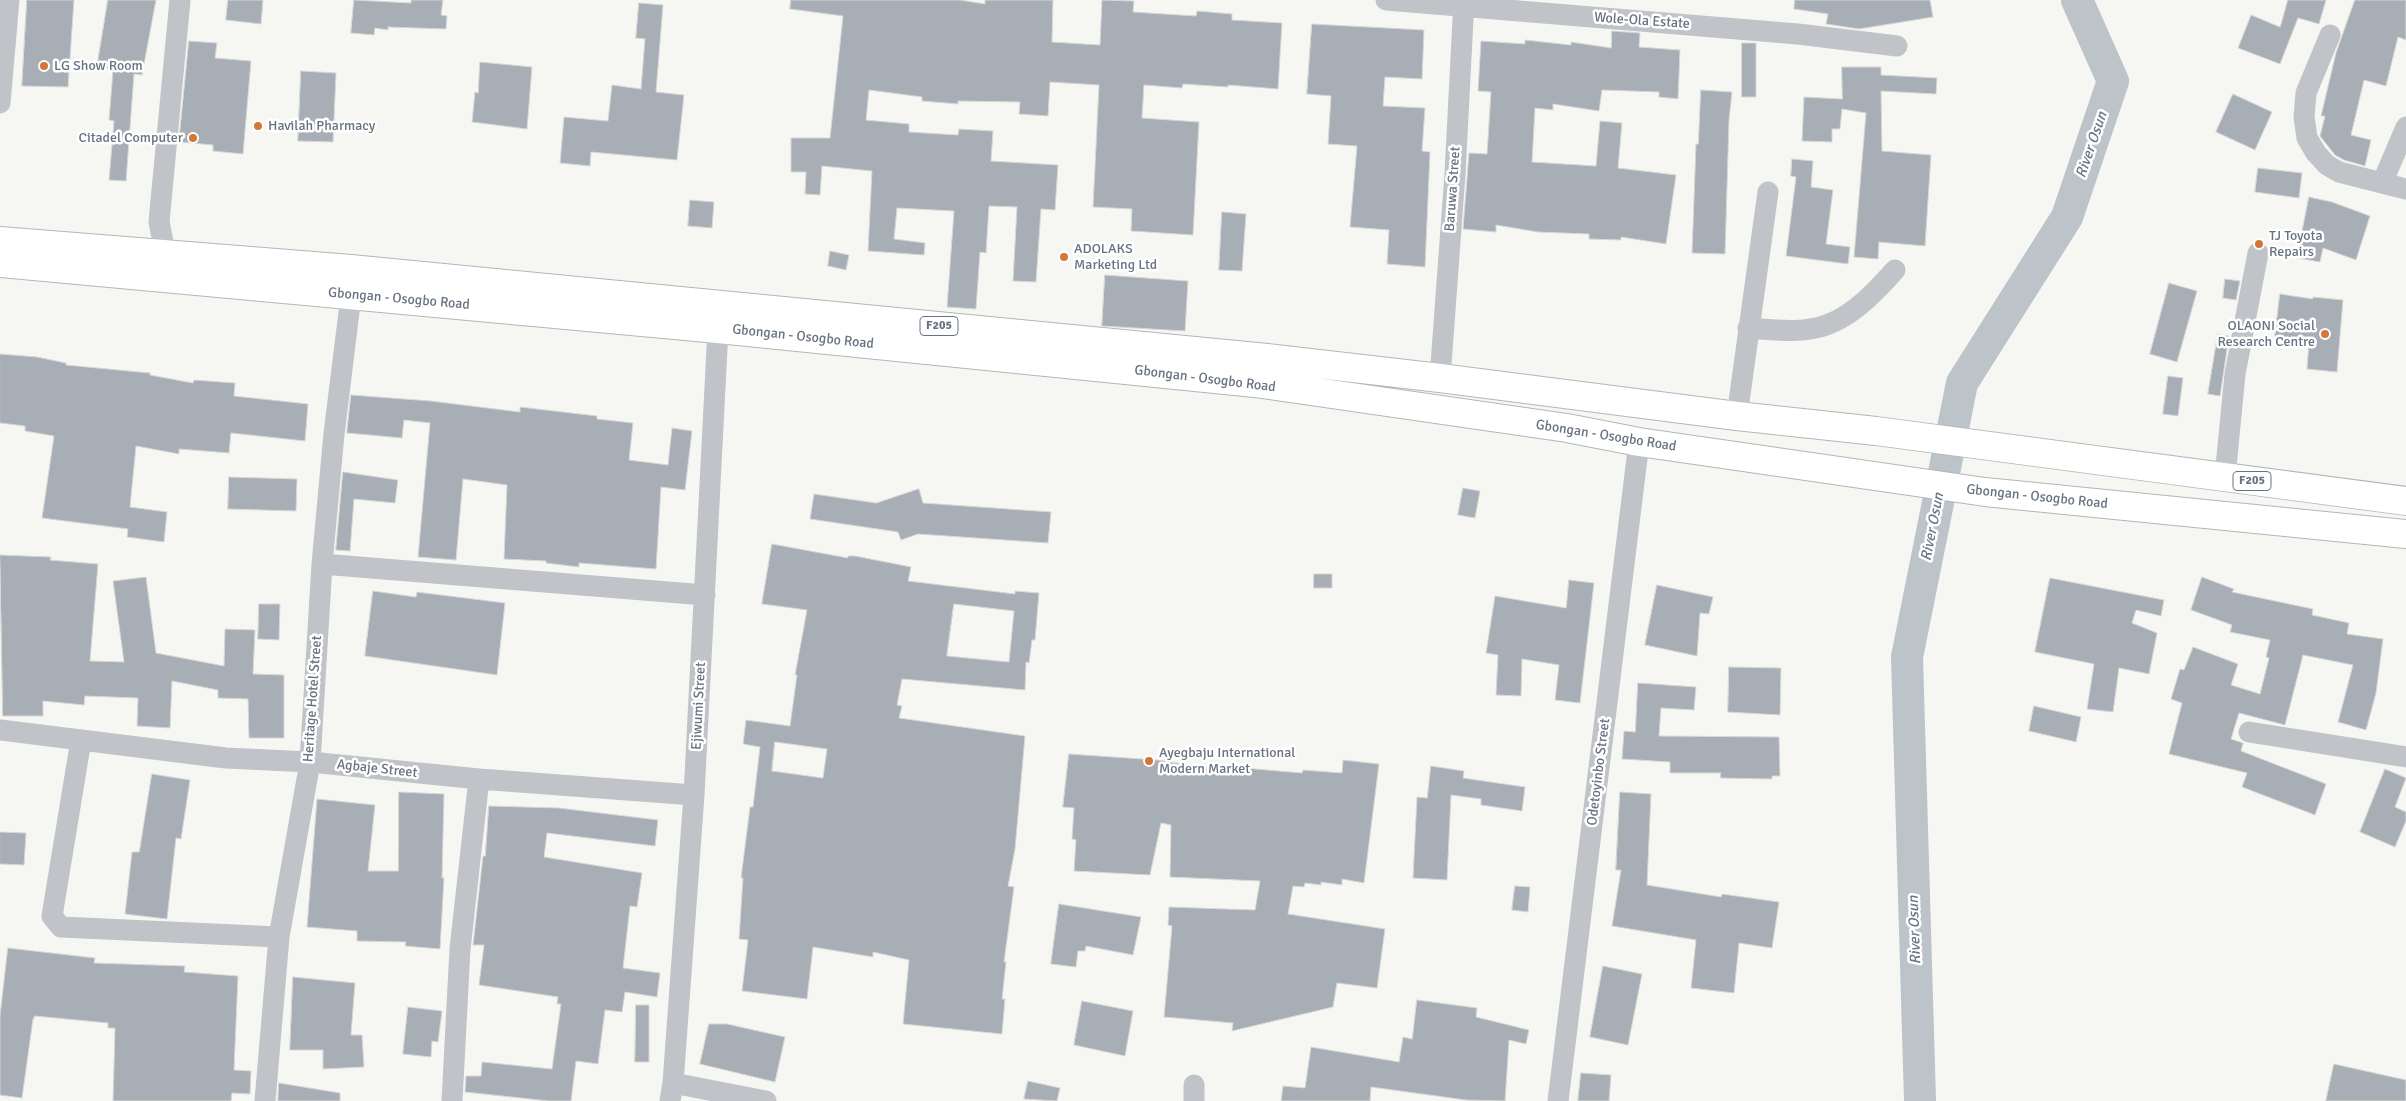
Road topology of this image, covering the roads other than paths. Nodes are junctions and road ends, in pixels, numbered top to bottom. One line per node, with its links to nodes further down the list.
1 (9, 0): 7 (street)
2 (180, 0): 15 (street)
3 (1386, 0): 4 (street, Wole-Ola Estate)
4 (1464, 4): 6 (street, Wole-Ola Estate); 20 (street, Baruwa Street)
5 (2330, 35): 9 (street)
6 (1897, 46)
7 (0, 103)
8 (2406, 127): 9 (street)
9 (2382, 181): 10 (street)
10 (2406, 189)
11 (1768, 192): 18 (street)
12 (0, 241): 15 (main road, Gbongan - Osogbo Road / F205)
13 (2258, 253): 23 (street)
14 (0, 263): 15 (main road, Gbongan - Osogbo Road / F205)
15 (164, 265): 17 (main road, Gbongan - Osogbo Road / F205); 20 (main road, Gbongan - Osogbo Road / F205)
16 (1895, 270): 18 (street)
17 (351, 296): 19 (main road, Gbongan - Osogbo Road / F205); 26 (street, Heritage Hotel Street)
18 (1748, 328): 21 (street)
19 (718, 329): 22 (main road, Gbongan - Osogbo Road / F205); 27 (street, Ejiwumi Street)
20 (1440, 378): 21 (main road, Gbongan - Osogbo Road / F205)
21 (1737, 416): 23 (main road, Gbongan - Osogbo Road / F205)
22 (1639, 442): 25 (main road, Gbongan - Osogbo Road / F205); 40 (street, Odetoyinbo Street)
23 (2225, 477): 24 (main road, Gbongan - Osogbo Road / F205)
24 (2406, 501)
25 (2406, 534)
26 (322, 564): 27 (street); 32 (street, Heritage Hotel Street)
27 (705, 595): 34 (street, Ejiwumi Street)
28 (0, 730): 30 (street, Agbaje Street)
29 (2249, 732): 31 (street)
30 (81, 740): 32 (street, Agbaje Street); 35 (street)
31 (2406, 757)
32 (310, 762): 33 (street, Agbaje Street); 35 (street, Heritage Hotel Street)
33 (479, 779): 34 (street, Agbaje Street); 38 (street)
34 (694, 795): 36 (street, Ejiwumi Street)
35 (279, 937): 37 (street, Heritage Hotel Street)
36 (671, 1092): 39 (street, Ejiwumi Street)
37 (264, 1101)
38 (452, 1101)
39 (766, 1101)
40 (1558, 1101)

